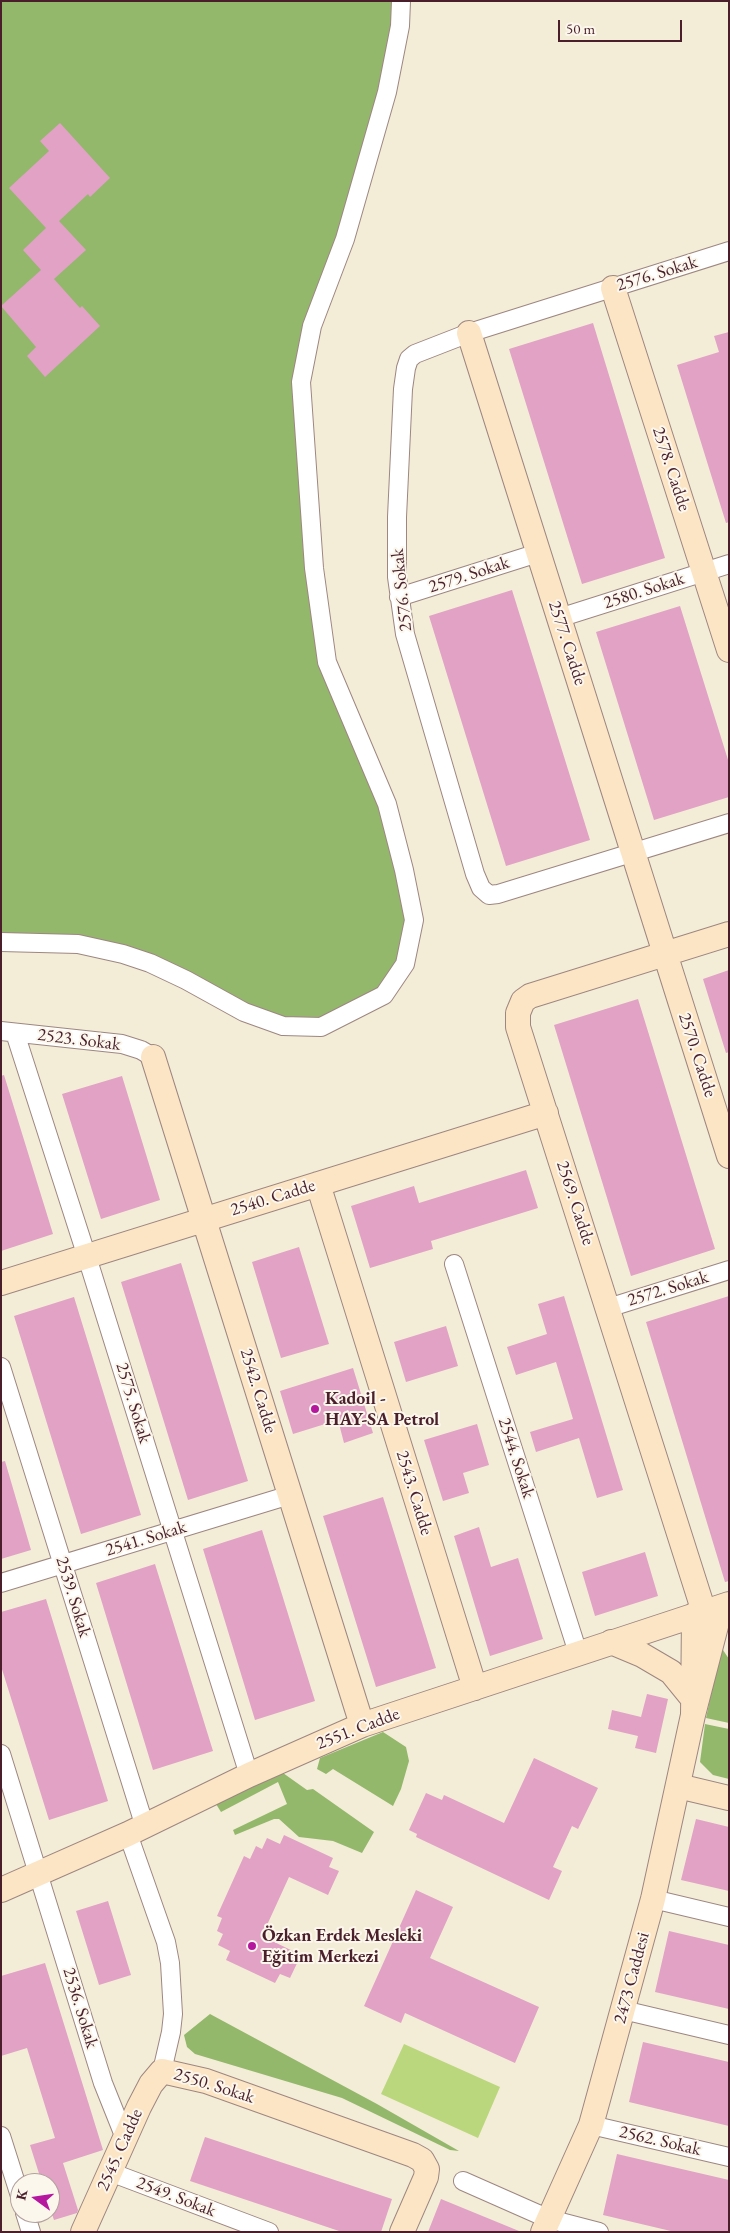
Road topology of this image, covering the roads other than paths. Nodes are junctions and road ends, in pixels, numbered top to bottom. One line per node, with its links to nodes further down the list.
1 (401, 1): 14 (street)
2 (729, 252): 3 (street, 2576. Sokak)
3 (614, 288): 4 (street, 2576. Sokak); 7 (street, 2578. Cadde)
4 (469, 333): 5 (street, 2577. Cadde); 8 (street, 2576. Sokak)
5 (538, 553): 8 (street, 2579. Sokak); 9 (street, 2577. Cadde)
6 (729, 564): 7 (street, 2580. Sokak)
7 (704, 572): 9 (street, 2580. Sokak); 10 (street, 2578. Cadde)
8 (400, 597): 12 (street, 2576. Sokak)
9 (559, 618): 12 (street, 2577. Cadde)
10 (729, 650)
11 (729, 823): 12 (street, 2576. Sokak)
12 (633, 852): 15 (street, 2577. Cadde)
13 (729, 934): 15 (street, 2569. Cadde)
14 (1, 942)
15 (665, 954): 18 (street, 2569. Cadde); 19 (street, 2570. Cadde)
16 (8, 1032): 17 (street, 2523. Sokak); 22 (street, 2575. Sokak)
17 (154, 1057): 21 (street, 2542. Cadde)
18 (546, 1113): 20 (street, 2540. Cadde); 26 (street, 2569. Cadde)
19 (729, 1156)
20 (318, 1184): 21 (street, 2540. Cadde); 35 (street, 2543. Cadde)
21 (204, 1220): 22 (street, 2540. Cadde); 28 (street, 2542. Cadde)
22 (87, 1256): 25 (street, 2540. Cadde); 29 (street, 2575. Sokak)
23 (454, 1264): 34 (street, 2544. Sokak)
24 (729, 1270): 26 (street, 2572. Sokak)
25 (1, 1283)
26 (608, 1308): 32 (street, 2569. Cadde)
27 (1, 1367): 30 (street, 2539. Sokak)
28 (290, 1495): 29 (street, 2541. Sokak); 37 (street, 2542. Cadde)
29 (173, 1531): 30 (street, 2541. Sokak); 39 (street, 2575. Sokak)
30 (63, 1565): 31 (street, 2541. Sokak); 42 (street, 2539. Sokak)
31 (1, 1583)
32 (712, 1610): 33 (street, 2551. Cadde); 36 (street, 2569. Cadde)
33 (611, 1642): 34 (street, 2551. Cadde); 36 (street)
34 (578, 1653): 35 (street, 2551. Cadde)
35 (475, 1688): 37 (street, 2551. Cadde)
36 (693, 1707): 40 (street, 2473 Caddesi)
37 (362, 1725): 39 (street, 2551. Cadde)
38 (1, 1754): 43 (street, 2536. Sokak)
39 (249, 1775): 42 (street, 2551. Cadde)
40 (678, 1786): 41 (street); 45 (street, 2473 Caddesi)
41 (729, 1798)
42 (136, 1831): 43 (street, 2551. Cadde); 49 (street, 2550. Sokak)
43 (38, 1875): 44 (street, 2551. Cadde); 52 (street, 2536. Sokak)
44 (1, 1890)
45 (653, 1900): 46 (street); 47 (street, 2473 Caddesi)
46 (729, 1917)
47 (623, 2010): 48 (street); 50 (street, 2473 Caddesi)
48 (729, 2035)
49 (162, 2071): 52 (street, 2545. Cadde); 60 (street, 2550. Sokak)
50 (591, 2126): 53 (street, 2562. Sokak); 57 (street, 2473 Caddesi)
51 (1, 2136): 55 (street)
52 (125, 2138): 54 (street, 2545. Cadde)
53 (729, 2157)
54 (110, 2172): 58 (street, 2545. Cadde); 59 (street, 2549. Sokak)
55 (13, 2173)
56 (463, 2180): 57 (street)
57 (546, 2225): 61 (street)
58 (83, 2232)
59 (269, 2232)
60 (402, 2232)
61 (599, 2232)

